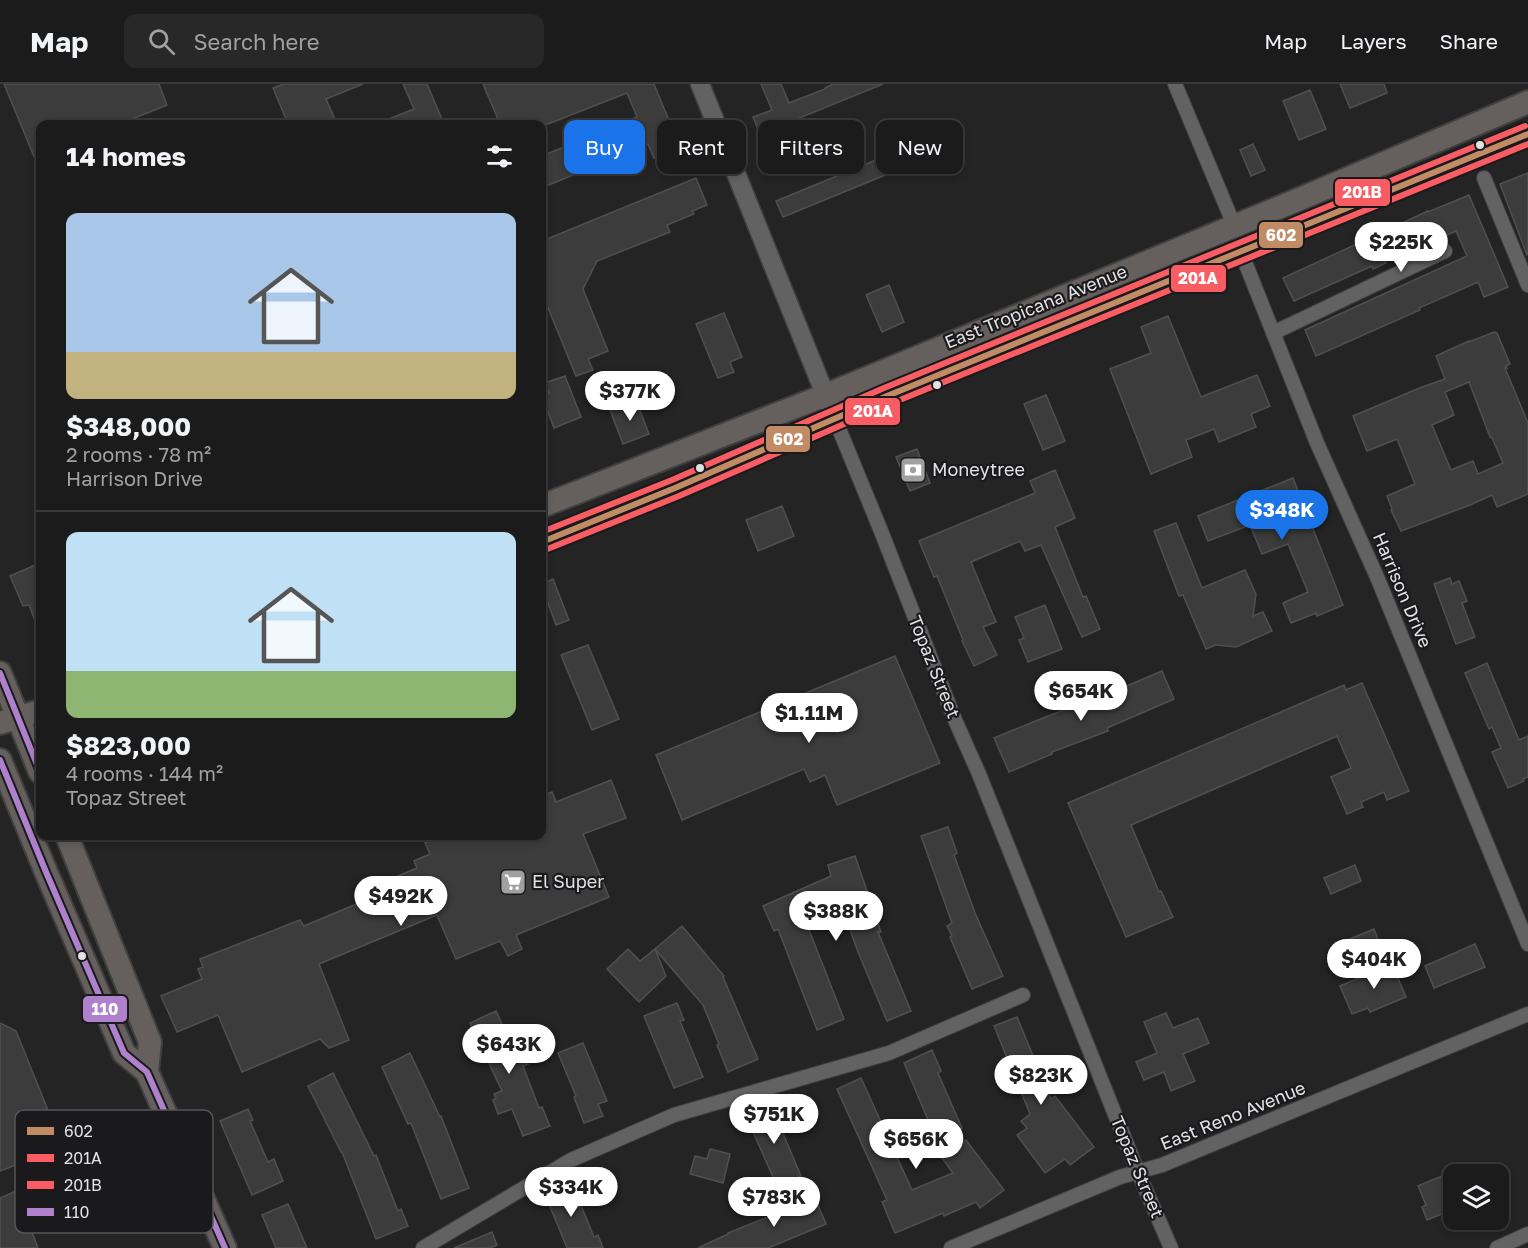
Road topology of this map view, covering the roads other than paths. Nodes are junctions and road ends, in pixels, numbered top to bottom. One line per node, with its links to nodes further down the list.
1 (700, 84): 13 (street, Topaz Street)
2 (1175, 84): 7 (street)
3 (1528, 102): 5 (main road, East Tropicana Avenue)
4 (1528, 134): 9 (main road, East Tropicana Avenue)
5 (1359, 173): 7 (main road, East Tropicana Avenue); 9 (main road)
6 (1484, 178): 11 (street)
7 (1234, 225): 10 (main road); 13 (main road, East Tropicana Avenue)
8 (1445, 251): 12 (street)
9 (1241, 252): 10 (main road, East Tropicana Avenue); 12 (street, Harrison Drive)
10 (1167, 281): 14 (main road, East Tropicana Avenue)
11 (1528, 285)
12 (1273, 333): 23 (street, Harrison Drive)
13 (826, 395): 14 (street, Topaz Street); 15 (main road, East Tropicana Avenue)
14 (835, 419): 16 (main road, East Tropicana Avenue); 28 (street, Topaz Street)
15 (546, 504)
16 (546, 540)
17 (0, 673): 19 (main road)
18 (36, 712): 19 (main road)
19 (9, 720): 20 (main road)
20 (36, 748): 21 (main road)
21 (0, 759): 26 (main road)
22 (69, 840): 26 (main road)
23 (1528, 944)
24 (1023, 995): 32 (street)
25 (1528, 1014): 28 (street, East Reno Avenue)
26 (147, 1072): 27 (main road)
27 (164, 1110)
28 (1138, 1172): 33 (street, East Reno Avenue); 34 (street, Topaz Street)
29 (213, 1221): 31 (main road)
30 (1528, 1234): 35 (street)
31 (225, 1248)
32 (423, 1248)
33 (951, 1248)
34 (1171, 1248)
35 (1497, 1248)

